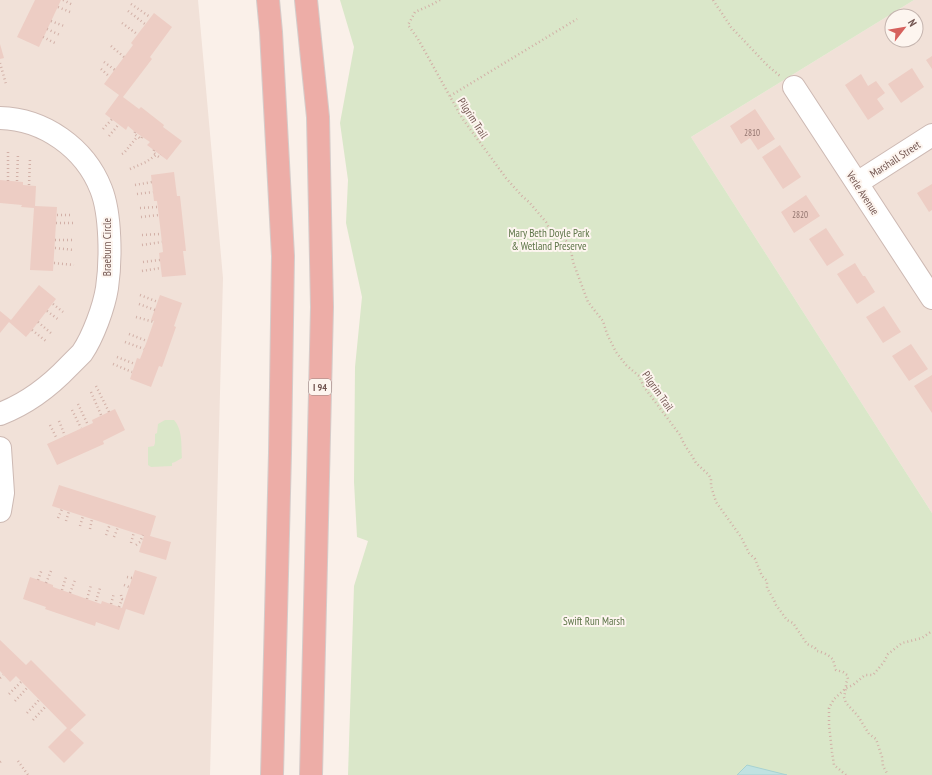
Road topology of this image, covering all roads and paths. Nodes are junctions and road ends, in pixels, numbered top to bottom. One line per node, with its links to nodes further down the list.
1 (63, 0): 7 (path)
2 (268, 0): 167 (highway)
3 (306, 0): 168 (highway, I 94)
4 (440, 0): 31 (path, Pilgrim Trail)
5 (713, 0): 30 (path)
6 (131, 4): 11 (path)
7 (73, 5)
8 (58, 6): 9 (path)
9 (70, 12)
10 (128, 12): 15 (path)
11 (150, 17)
12 (576, 18): 31 (path)
13 (51, 21): 16 (path)
14 (122, 23): 18 (path)
15 (145, 24)
16 (64, 26)
17 (47, 29): 19 (path)
18 (137, 34)
19 (60, 35)
20 (43, 37): 21 (path)
21 (55, 43)
22 (111, 46): 23 (path)
23 (124, 57)
24 (104, 62): 27 (path)
25 (0, 63): 29 (path)
26 (101, 69): 28 (path)
27 (115, 70)
28 (110, 77)
29 (6, 84)
30 (794, 87): 52 (street, Verle Avenue)
31 (450, 96): 158 (path, Pilgrim Trail)
32 (0, 118): 107 (street, Braeburn Circle)
33 (112, 119): 35 (path)
34 (119, 124): 38 (path)
35 (103, 129)
36 (135, 132): 39 (path)
37 (932, 135): 52 (street, Marshall Street)
38 (109, 136)
39 (137, 137): 40 (path); 44 (path)
40 (142, 137)
41 (154, 150): 45 (path)
42 (8, 152): 49 (path)
43 (18, 154): 50 (path)
44 (122, 154)
45 (156, 155): 46 (path); 48 (path)
46 (161, 155)
47 (30, 159): 53 (path)
48 (130, 169)
49 (8, 181)
50 (17, 181)
51 (152, 182): 54 (path)
52 (857, 183): 80 (street, Verle Avenue)
53 (29, 185)
54 (135, 185)
55 (153, 192): 56 (path)
56 (137, 194)
57 (158, 207): 58 (path)
58 (140, 208)
59 (57, 215): 60 (path)
60 (72, 215)
61 (158, 215): 62 (path)
62 (141, 217)
63 (56, 223): 64 (path)
64 (73, 224)
65 (161, 234): 66 (path)
66 (142, 236)
67 (55, 240): 68 (path)
68 (74, 240)
69 (162, 242): 70 (path)
70 (142, 245)
71 (55, 248): 72 (path)
72 (74, 250)
73 (160, 260): 74 (path)
74 (143, 262)
75 (54, 263): 76 (path)
76 (74, 265)
77 (161, 268): 78 (path)
78 (142, 271)
79 (140, 295): 81 (path)
80 (932, 298)
81 (158, 302)
82 (53, 304): 86 (path)
83 (138, 304): 84 (path)
84 (155, 310)
85 (48, 311): 88 (path)
86 (63, 312)
87 (136, 317): 90 (path)
88 (59, 320)
89 (38, 322): 92 (path)
90 (154, 322)
91 (32, 330): 95 (path)
92 (52, 334)
93 (129, 334): 94 (path)
94 (147, 341)
95 (46, 342)
96 (125, 342): 97 (path)
97 (144, 349)
98 (117, 356): 100 (path)
99 (113, 364): 101 (path)
100 (135, 364)
101 (132, 372)
102 (96, 386): 106 (path)
103 (91, 392): 108 (path)
104 (78, 404): 111 (path)
105 (72, 410): 112 (path)
106 (109, 412)
107 (0, 414)
108 (101, 415)
109 (59, 421): 113 (path)
110 (50, 425): 114 (path)
111 (88, 425)
112 (81, 428)
113 (65, 436)
114 (57, 439)
115 (0, 448): 117 (street)
116 (62, 509): 120 (path)
117 (0, 511)
118 (69, 511): 122 (path)
119 (83, 516): 124 (path)
120 (58, 518)
121 (92, 519): 126 (path)
122 (66, 521)
123 (110, 524): 128 (path)
124 (80, 526)
125 (118, 527): 130 (path)
126 (90, 529)
127 (134, 532): 131 (path)
128 (106, 535)
129 (143, 535): 132 (path)
130 (114, 538)
131 (131, 543)
132 (136, 545)
133 (42, 568): 138 (path)
134 (50, 571): 140 (path)
135 (127, 576): 137 (path)
136 (66, 577): 145 (path)
137 (132, 578)
138 (38, 580)
139 (75, 580): 146 (path)
140 (46, 583)
141 (124, 584): 143 (path)
142 (92, 585): 149 (path)
143 (129, 587)
144 (100, 588): 150 (path)
145 (62, 590)
146 (70, 593)
147 (114, 593): 151 (path)
148 (121, 595): 152 (path)
149 (87, 599)
150 (96, 602)
151 (111, 604)
152 (120, 607)
153 (932, 631): 158 (path)
154 (3, 675): 155 (path)
155 (0, 678)
156 (21, 682): 159 (path)
157 (27, 688): 161 (path)
158 (846, 688): 169 (path); 170 (path, Pilgrim Trail)
159 (9, 694)
160 (40, 700): 163 (path)
161 (15, 701)
162 (46, 706): 164 (path)
163 (27, 713)
164 (33, 720)
165 (18, 761): 166 (path)
166 (28, 775)
167 (272, 775)
168 (311, 775)
169 (846, 775)
170 (888, 775)

